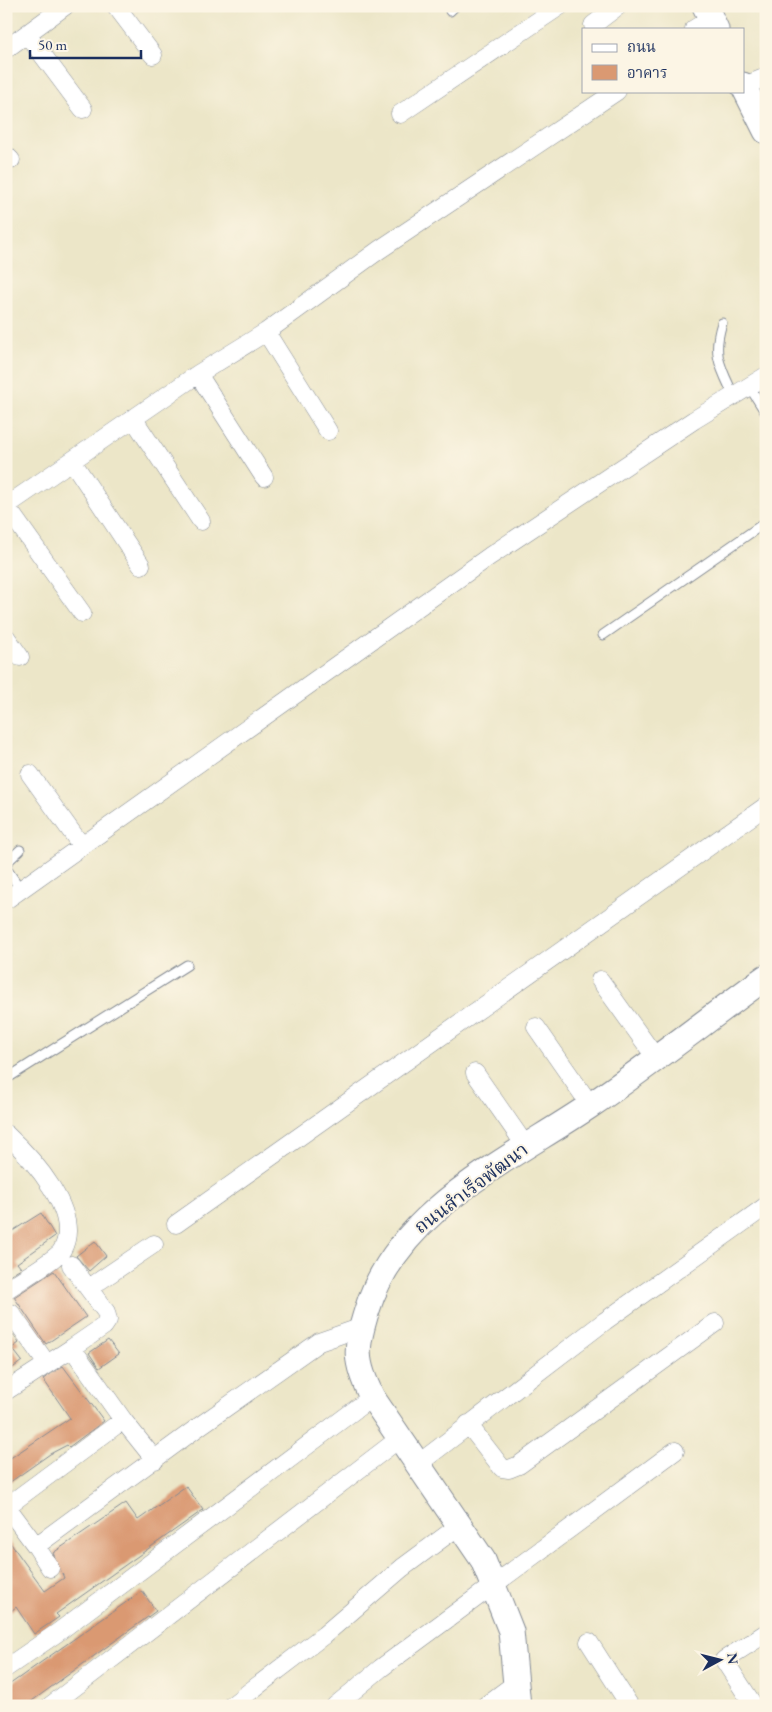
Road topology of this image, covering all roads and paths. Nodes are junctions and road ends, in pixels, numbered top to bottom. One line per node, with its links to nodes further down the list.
1 (65, 6): 6 (street)
2 (116, 6): 8 (street)
3 (560, 6): 13 (street)
4 (618, 6): 5 (street)
5 (592, 25)
6 (27, 34): 7 (street); 12 (street)
7 (6, 49)
8 (153, 55)
9 (766, 77): 10 (street)
10 (751, 91): 14 (street)
11 (616, 92): 16 (street)
12 (83, 109)
13 (400, 114)
14 (766, 131)
15 (722, 323): 20 (lane)
16 (266, 332): 17 (street); 23 (street)
17 (198, 374): 22 (street); 25 (street)
18 (766, 376): 19 (street)
19 (749, 386): 20 (street); 21 (lane)
20 (733, 394): 36 (street)
21 (766, 413)
22 (133, 418): 24 (street); 27 (street)
23 (328, 431)
24 (72, 461): 26 (street); 29 (street)
25 (264, 477)
26 (6, 506): 30 (street)
27 (201, 521)
28 (766, 522): 31 (lane)
29 (142, 565)
30 (82, 613)
31 (603, 635)
32 (6, 637): 33 (street)
33 (20, 657)
34 (30, 774): 36 (street)
35 (766, 806): 53 (street)
36 (81, 846): 40 (street)
37 (20, 850): 38 (lane)
38 (6, 863)
39 (6, 868): 40 (lane)
40 (21, 890): 41 (street)
41 (6, 900)
42 (187, 965): 48 (lane)
43 (600, 980): 46 (street)
44 (765, 980): 46 (street, ถนนสำเร็จพัฒนา)
45 (536, 1027): 49 (street)
46 (656, 1058): 49 (street, ถนนสำเร็จพัฒนา)
47 (475, 1072): 51 (street)
48 (6, 1079)
49 (591, 1106): 51 (street, ถนนสำเร็จพัฒนา)
50 (6, 1134): 57 (street)
51 (525, 1145): 60 (street, ถนนสำเร็จพัฒนา)
52 (766, 1206): 66 (street)
53 (176, 1224)
54 (154, 1244): 56 (street)
55 (70, 1265): 56 (street)
56 (88, 1288): 61 (street)
57 (6, 1290)
58 (11, 1312): 62 (street)
59 (715, 1323): 66 (street)
60 (362, 1327): 64 (street, ถนนสำเร็จพัฒนา); 69 (street)
61 (72, 1348): 62 (street); 65 (street)
62 (47, 1364): 63 (street)
63 (6, 1391)
64 (372, 1397): 67 (street, ถนนสำเร็จพัฒนา); 78 (street)
65 (123, 1420): 69 (street); 71 (street)
66 (468, 1424): 70 (street)
67 (400, 1438): 70 (street, ถนนสำเร็จพัฒนา); 81 (street)
68 (675, 1451): 75 (street)
69 (155, 1460): 73 (street)
70 (418, 1464): 72 (street, ถนนสำเร็จพัฒนา)
71 (7, 1507): 73 (street)
72 (460, 1525): 75 (street, ถนนสำเร็จพัฒนา); 82 (street)
73 (36, 1546): 74 (street)
74 (50, 1568)
75 (492, 1585): 79 (street, ถนนสำเร็จพัฒนา); 83 (street)
76 (766, 1633): 80 (street)
77 (589, 1642): 85 (street)
78 (6, 1668)
79 (517, 1694): 84 (street)
80 (757, 1701)
81 (50, 1706)
82 (231, 1706)
83 (335, 1706)
84 (485, 1706)
85 (630, 1706)

